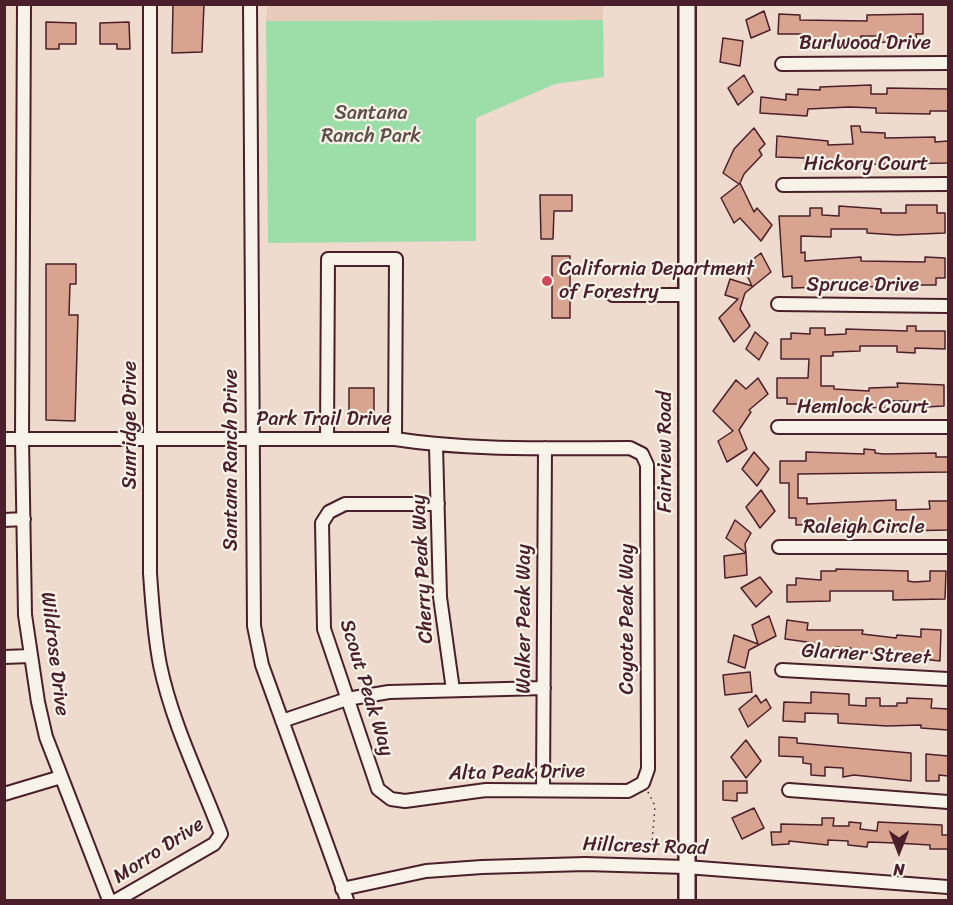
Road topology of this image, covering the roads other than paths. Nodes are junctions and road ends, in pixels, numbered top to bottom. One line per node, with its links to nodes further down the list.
1 (24, 4): 16 (street, Wildrose Drive)
2 (150, 4): 17 (street, Sunridge Drive)
3 (250, 4): 18 (street, Santana Ranch Drive)
4 (687, 4): 10 (main road, Fairview Road)
5 (948, 63): 6 (street, Burlwood Drive)
6 (782, 64)
7 (783, 184): 8 (street, Hickory Court)
8 (948, 184)
9 (613, 295): 10 (street)
10 (687, 295): 45 (main road, Fairview Road)
11 (778, 304): 12 (street, Spruce Drive)
12 (948, 306)
13 (778, 427): 14 (street, Hemlock Court)
14 (948, 427)
15 (4, 439): 16 (street, Park Trail Drive)
16 (22, 439): 17 (street, Park Trail Drive); 25 (street, Wildrose Drive)
17 (151, 439): 18 (street, Park Trail Drive); 44 (street, Sunridge Drive)
18 (251, 439): 19 (street, Park Trail Drive); 36 (street, Santana Ranch Drive)
19 (327, 439): 20 (street, Park Trail Drive); 20 (street)
20 (395, 439): 21 (street, Park Trail Drive)
21 (436, 446): 22 (street, Park Trail Drive); 24 (street, Cherry Peak Way)
22 (545, 448): 23 (street, Park Trail Drive); 33 (street, Walker Peak Way)
23 (642, 454): 38 (street, Coyote Peak Way)
24 (438, 504): 34 (street, Cherry Peak Way); 35 (street, Scout Peak Way)
25 (24, 519): 26 (street); 29 (street, Wildrose Drive)
26 (4, 520)
27 (779, 547): 28 (street, Raleigh Circle)
28 (948, 547)
29 (30, 656): 30 (street); 37 (street, Wildrose Drive)
30 (4, 657)
31 (782, 670): 32 (street, Glarner Street)
32 (948, 679)
33 (544, 688): 34 (street); 39 (street, Walker Peak Way)
34 (453, 690): 35 (street)
35 (347, 699): 36 (street); 42 (street, Scout Peak Way)
36 (282, 721): 47 (street, Santana Ranch Drive)
37 (61, 777): 41 (street); 48 (street, Wildrose Drive)
38 (643, 783): 39 (street, Alta Peak Drive)
39 (543, 790): 42 (street, Alta Peak Drive)
40 (789, 790): 43 (street)
41 (4, 794)
42 (391, 799)
43 (948, 802)
44 (221, 834): 49 (street, Morro Drive)
45 (686, 867): 46 (street, Hillcrest Road); 47 (street, Hillcrest Road); 50 (main road, Fairview Road)
46 (948, 887)
47 (344, 895)
48 (109, 900)
49 (117, 900)
50 (687, 900)

